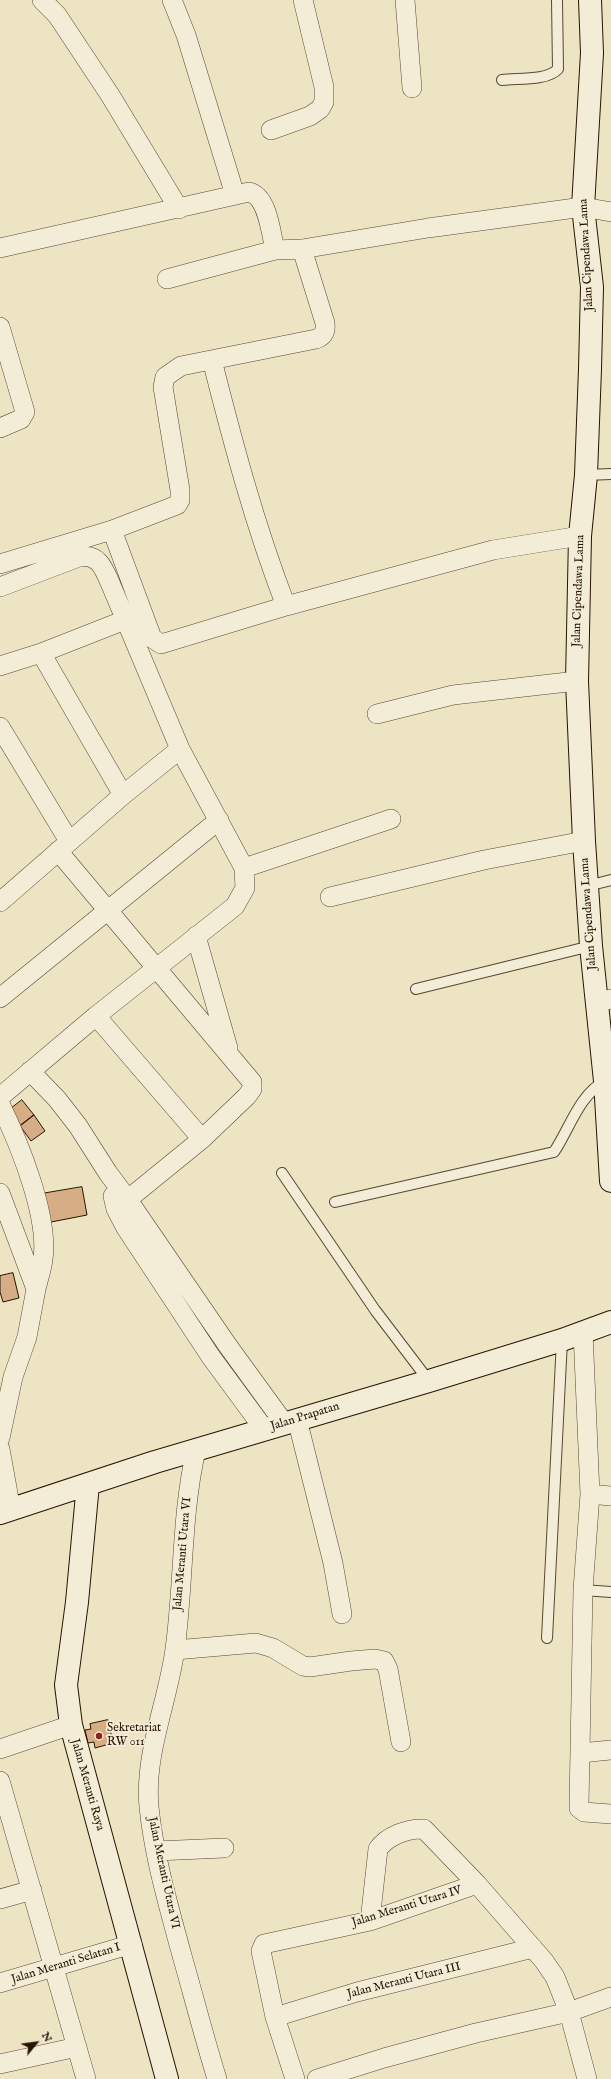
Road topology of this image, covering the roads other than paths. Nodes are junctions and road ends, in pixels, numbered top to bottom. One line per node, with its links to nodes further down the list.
1 (42, 0): 12 (street)
2 (172, 0): 10 (street)
3 (303, 0): 9 (street)
4 (405, 0): 8 (street)
5 (556, 0): 7 (lane)
6 (590, 0): 11 (street, Jalan Cipendawa Lama)
7 (502, 80)
8 (412, 88)
9 (271, 130)
10 (234, 195): 12 (street); 16 (street)
11 (583, 207): 13 (street); 15 (street); 22 (street, Jalan Cipendawa Lama)
12 (179, 208): 14 (street)
13 (611, 212)
14 (0, 248)
15 (302, 249): 16 (street); 19 (street)
16 (275, 250): 17 (street)
17 (167, 279)
18 (0, 327): 20 (street)
19 (212, 360): 23 (street); 27 (street)
20 (0, 428)
21 (611, 474): 22 (lane)
22 (586, 476): 24 (street, Jalan Cipendawa Lama)
23 (112, 530): 25 (street); 27 (street)
24 (580, 536): 27 (street); 31 (street, Jalan Cipendawa Lama)
25 (0, 564)
26 (0, 587): 28 (street)
27 (286, 606)
28 (125, 620): 29 (street); 34 (street)
29 (41, 653): 30 (street); 35 (street)
30 (0, 666)
31 (577, 681): 32 (street); 38 (street, Jalan Cipendawa Lama)
32 (377, 714)
33 (0, 727): 39 (street)
34 (180, 749): 35 (street); 37 (street)
35 (123, 795): 39 (street)
36 (391, 819): 40 (street)
37 (219, 820): 40 (street); 45 (street)
38 (584, 840): 42 (street, Jalan Cipendawa Lama); 43 (street)
39 (64, 846): 44 (street); 45 (street)
40 (244, 868): 46 (street)
41 (611, 880): 42 (lane)
42 (587, 886): 47 (street, Jalan Cipendawa Lama)
43 (330, 897)
44 (0, 902)
45 (108, 911): 48 (street); 50 (street)
46 (196, 936): 48 (street); 53 (street)
47 (591, 946): 49 (lane); 51 (street, Jalan Cipendawa Lama)
48 (156, 967): 52 (street); 53 (street)
49 (416, 989)
50 (0, 998)
51 (604, 1000): 55 (street, Jalan Cipendawa Lama)
52 (96, 1016): 54 (street); 58 (street)
53 (230, 1054): 58 (street)
54 (30, 1070): 56 (street); 63 (street)
55 (608, 1081): 60 (street, Jalan Cipendawa Lama); 62 (lane)
56 (0, 1097)
57 (0, 1104): 64 (street)
58 (202, 1139): 63 (street)
59 (282, 1173): 70 (lane)
60 (611, 1181)
61 (0, 1193): 64 (street)
62 (335, 1202)
63 (122, 1204): 65 (street); 66 (street)
64 (36, 1289): 72 (street)
65 (200, 1304): 66 (street); 71 (street)
66 (183, 1316): 71 (street)
67 (611, 1322): 68 (street, Jalan Prapatan)
68 (583, 1332): 69 (street, Jalan Prapatan); 76 (street)
69 (562, 1340): 70 (street, Jalan Prapatan); 82 (lane)
70 (429, 1381): 71 (street, Jalan Prapatan)
71 (282, 1424): 74 (street, Jalan Prapatan); 81 (street)
72 (0, 1438)
73 (0, 1449): 78 (street)
74 (196, 1450): 75 (street, Jalan Prapatan); 83 (street, Jalan Meranti Utara VI)
75 (88, 1484): 78 (street, Jalan Prapatan); 84 (street, Jalan Meranti Raya)
76 (590, 1494): 77 (street); 79 (street)
77 (611, 1496)
78 (5, 1511)
79 (583, 1590): 80 (lane); 88 (street)
80 (611, 1592)
81 (342, 1614)
82 (547, 1638)
83 (175, 1650): 85 (street); 92 (street, Jalan Meranti Utara VI)
84 (71, 1725): 86 (street); 97 (street, Jalan Meranti Raya)
85 (400, 1742)
86 (0, 1749)
87 (611, 1750): 88 (street)
88 (581, 1753): 90 (street)
89 (1, 1787): 94 (street)
90 (611, 1814)
91 (224, 1848): 92 (street)
92 (156, 1852): 108 (street, Jalan Meranti Utara VI)
93 (477, 1884): 96 (street, Jalan Meranti Utara IV); 96 (street); 98 (street)
94 (32, 1890): 95 (street); 99 (street)
95 (0, 1899)
96 (370, 1921): 103 (street, Jalan Meranti Utara IV)
97 (132, 1944): 99 (street, Jalan Meranti Selatan I); 107 (street, Jalan Meranti Raya)
98 (533, 1948): 102 (street); 103 (street, Jalan Meranti Utara III)
99 (53, 1967): 100 (street, Jalan Meranti Selatan I); 104 (street)
100 (0, 1983)
101 (611, 1997): 102 (street)
102 (569, 2012): 110 (street); 111 (street)
103 (275, 2017): 109 (street)
104 (77, 2047): 105 (street); 106 (street)
105 (0, 2064)
106 (86, 2079)
107 (167, 2079)
108 (217, 2079)
109 (295, 2079)
110 (317, 2079)
111 (587, 2079)

